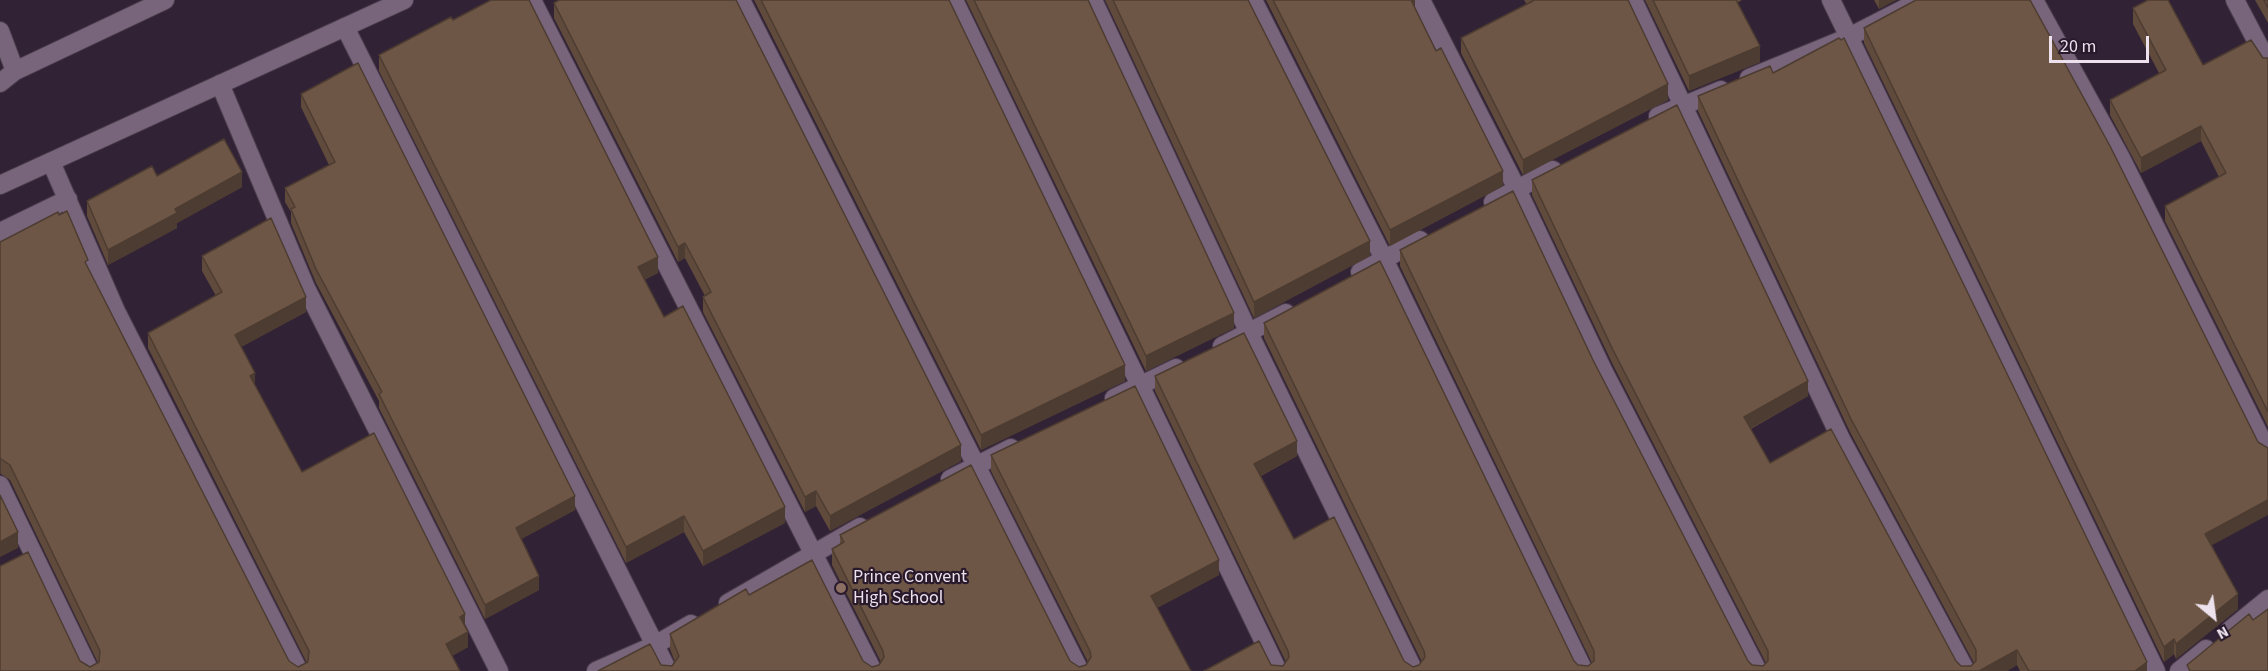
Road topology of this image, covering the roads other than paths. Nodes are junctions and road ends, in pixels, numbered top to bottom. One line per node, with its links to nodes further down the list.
1 (165, 0): 14 (street)
2 (404, 0): 15 (street)
3 (532, 0): 45 (street)
4 (741, 0): 40 (street)
5 (954, 0): 36 (street)
6 (1093, 0): 35 (street)
7 (1253, 0): 32 (street)
8 (1421, 0): 27 (street)
9 (1633, 0): 22 (street)
10 (1831, 0): 17 (street)
11 (1921, 0): 17 (street)
12 (2034, 0): 39 (street)
13 (2235, 0): 18 (street)
14 (140, 6): 19 (street)
15 (345, 27): 21 (street); 48 (street)
16 (0, 31): 19 (street)
17 (1849, 37): 22 (street); 61 (street)
18 (2268, 63)
19 (15, 71): 20 (street)
20 (0, 83)
21 (220, 84): 24 (street); 51 (street)
22 (1684, 106): 23 (street); 60 (street)
23 (1640, 125)
24 (51, 162): 26 (street); 28 (street)
25 (1568, 163): 27 (street)
26 (0, 185)
27 (1517, 189): 29 (street); 59 (street)
28 (68, 199): 30 (street); 50 (street)
29 (1476, 211)
30 (0, 232)
31 (1435, 232): 32 (street)
32 (1384, 259): 33 (street); 58 (street)
33 (1342, 282)
34 (1300, 304): 35 (street)
35 (1249, 333): 36 (street); 57 (street)
36 (1142, 385): 37 (street); 56 (street)
37 (1100, 405)
38 (1027, 440): 40 (street)
39 (2268, 452)
40 (975, 466): 42 (street); 55 (street)
41 (0, 485): 44 (street)
42 (935, 487)
43 (875, 520): 45 (street)
44 (33, 552): 46 (street); 49 (street)
45 (814, 552): 48 (street); 54 (street)
46 (16, 561)
47 (2268, 599): 62 (street)
48 (655, 645): 52 (street); 53 (street)
49 (90, 671)
50 (299, 671)
51 (499, 671)
52 (596, 671)
53 (668, 671)
54 (873, 671)
55 (1080, 671)
56 (1278, 671)
57 (1414, 671)
58 (1584, 671)
59 (1758, 671)
60 (1966, 671)
61 (2156, 671)
62 (2179, 671)

